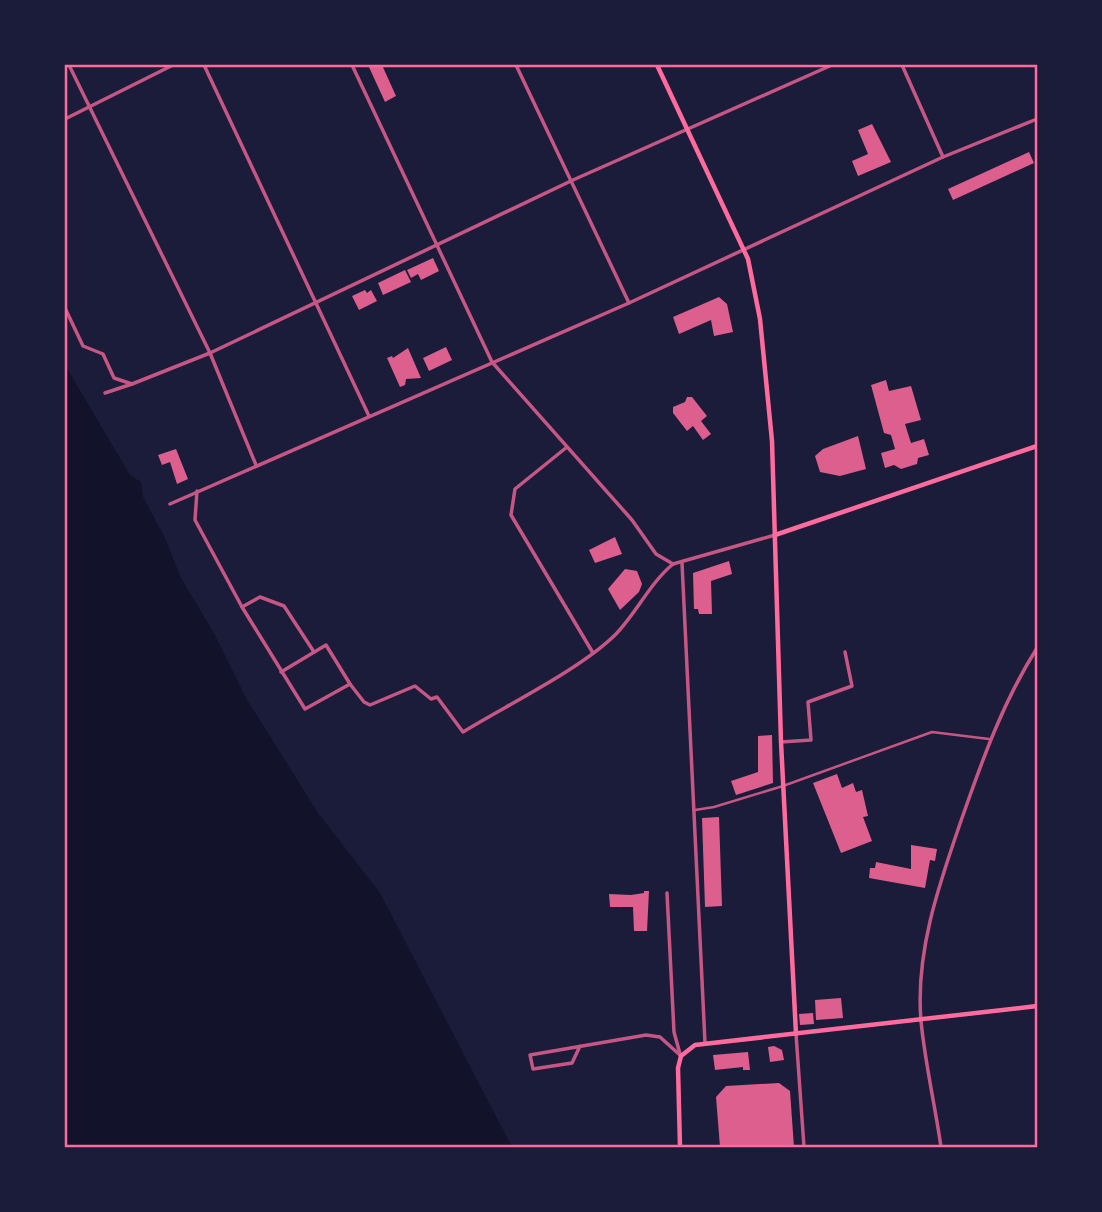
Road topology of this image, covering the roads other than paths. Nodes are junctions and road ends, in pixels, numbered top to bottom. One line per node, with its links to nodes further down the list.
1 (69, 65): 9 (street)
2 (173, 65): 9 (street)
3 (204, 65): 17 (street)
4 (352, 65): 15 (street)
5 (516, 65): 14 (street)
6 (657, 65): 12 (main road)
7 (832, 65): 12 (street)
8 (901, 65): 13 (street)
9 (90, 106): 10 (street); 20 (street)
10 (65, 119)
11 (1037, 119): 13 (street)
12 (688, 129): 14 (street); 16 (main road)
13 (943, 157): 16 (street)
14 (573, 180): 15 (street); 18 (street)
15 (438, 244): 17 (street); 21 (street)
16 (744, 247): 18 (street); 30 (main road)
17 (316, 301): 20 (street); 24 (street)
18 (629, 303): 21 (street)
19 (65, 309): 22 (street)
20 (210, 353): 22 (street); 27 (street)
21 (492, 362): 24 (street); 26 (street)
22 (132, 383): 23 (street)
23 (105, 393)
24 (369, 416): 27 (street)
25 (1037, 446): 30 (main road)
26 (567, 447): 32 (street); 36 (street)
27 (256, 465): 28 (street)
28 (197, 491): 29 (street); 33 (street)
29 (170, 504)
30 (775, 535): 31 (street); 41 (main road)
31 (682, 563): 32 (street); 43 (street)
32 (673, 564): 36 (street)
33 (242, 607): 35 (street); 38 (street)
34 (1037, 648): 40 (street)
35 (314, 652): 38 (street); 39 (street)
36 (593, 653): 39 (street)
37 (845, 653): 41 (street)
38 (281, 672): 39 (street)
39 (350, 684)
40 (989, 739): 42 (street); 46 (street)
41 (781, 742): 42 (main road)
42 (783, 786): 43 (street); 47 (main road)
43 (692, 810): 48 (street)
44 (667, 893): 50 (street)
45 (1037, 1006): 46 (main road)
46 (921, 1019): 47 (main road); 53 (street)
47 (796, 1034): 48 (main road); 52 (street)
48 (705, 1043): 50 (main road)
49 (580, 1046): 49 (street); 50 (street)
50 (681, 1056): 51 (main road)
51 (680, 1147)
52 (804, 1147)
53 (941, 1147)

